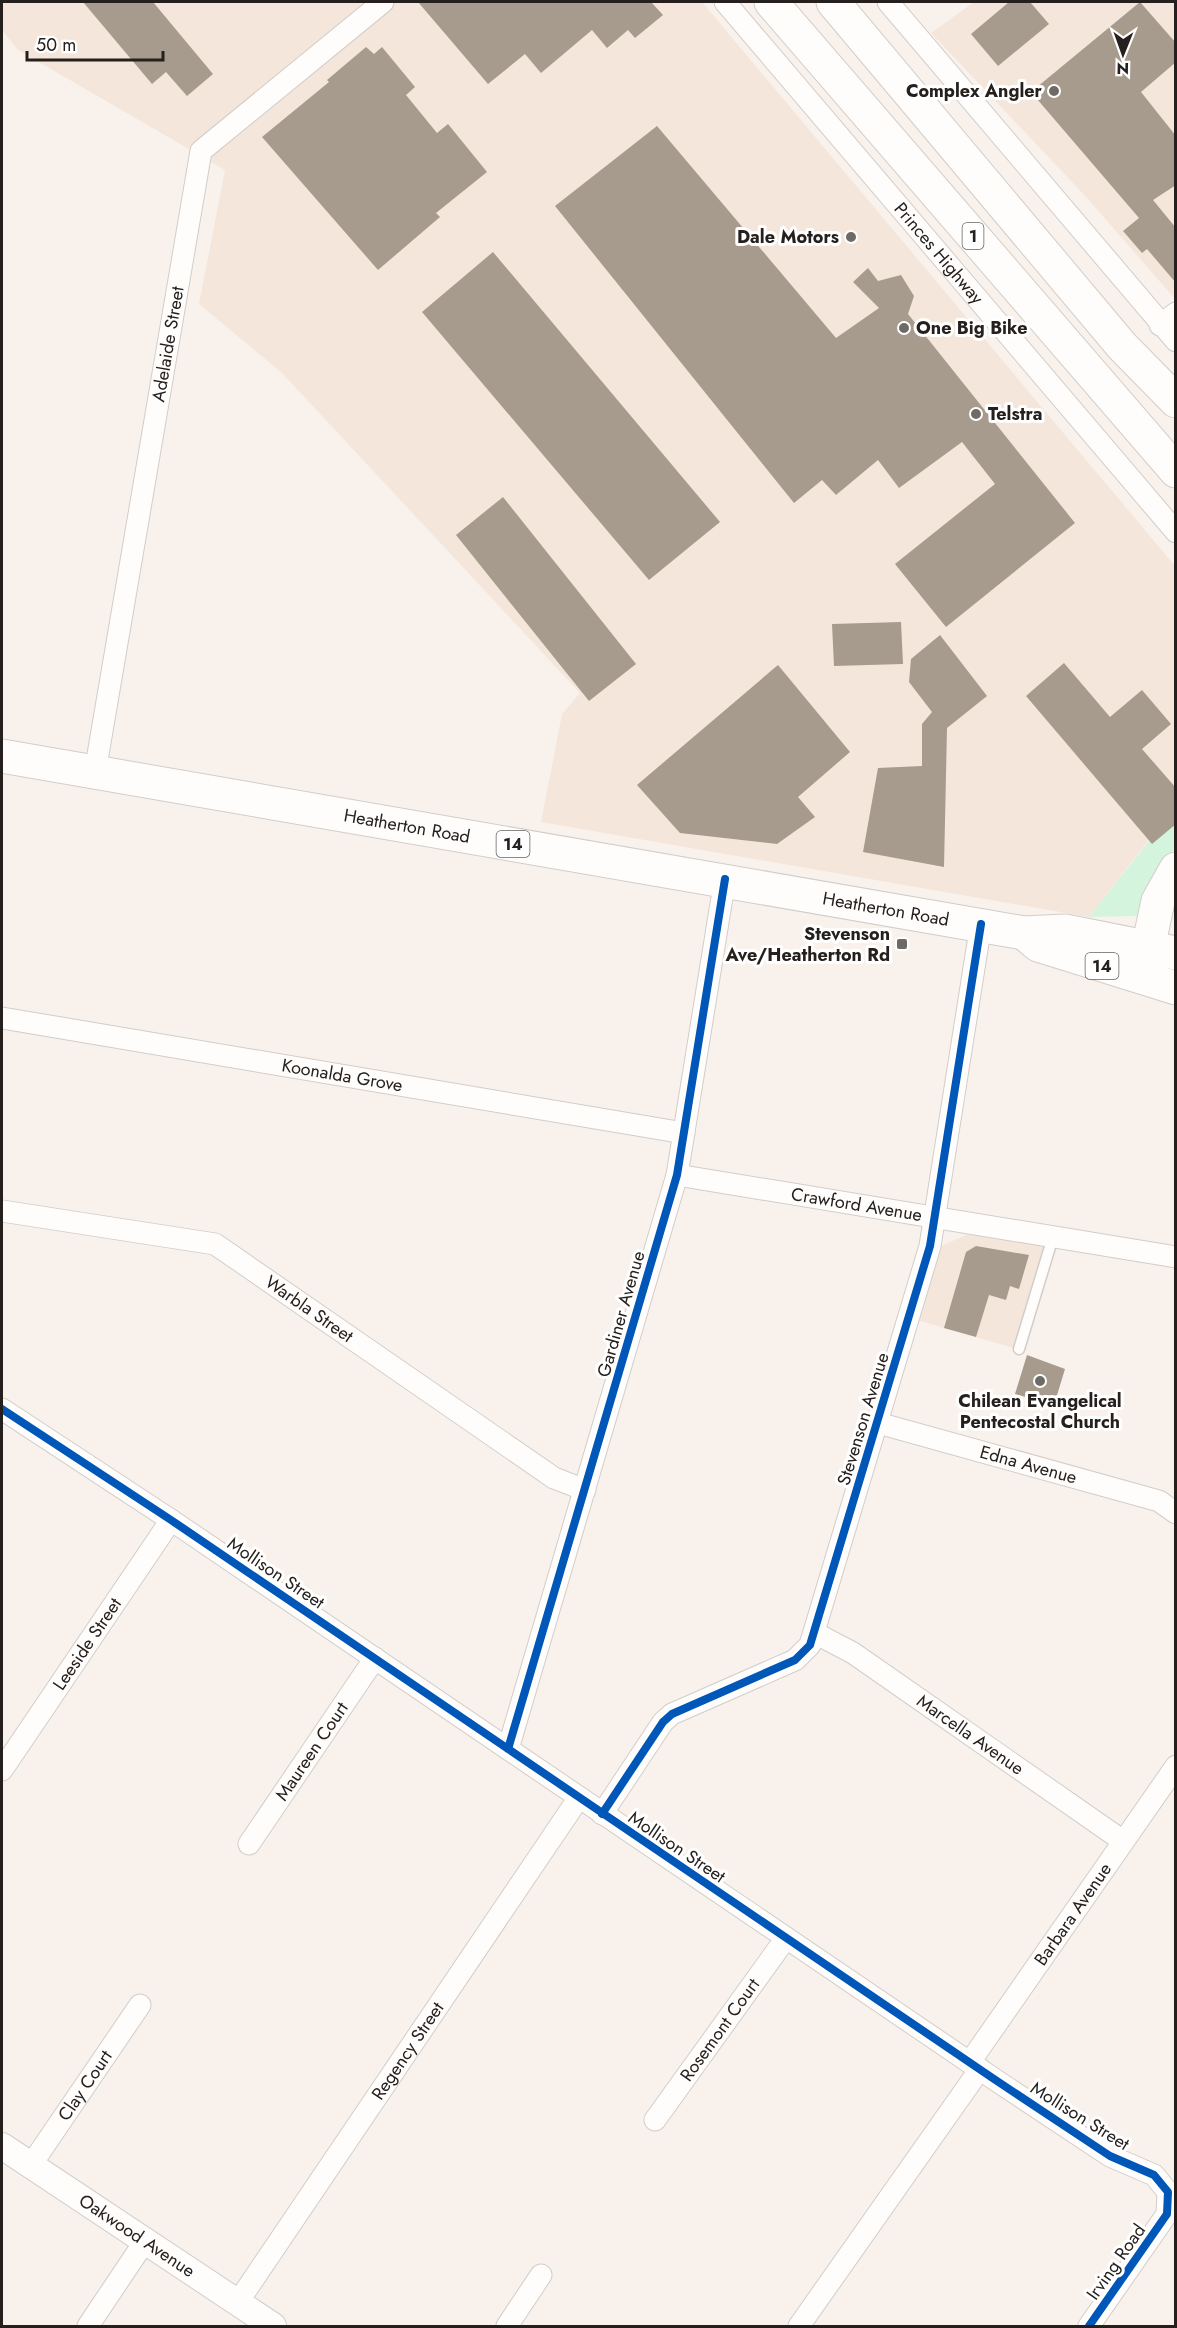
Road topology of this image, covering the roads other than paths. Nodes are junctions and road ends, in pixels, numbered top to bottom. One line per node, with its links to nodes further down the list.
1 (383, 2): 12 (street, Adelaide Street)
2 (725, 2): 10 (street, Princes Highway)
3 (771, 2): 9 (main road, Princes Highway / 1)
4 (833, 2): 8 (main road)
5 (888, 2): 6 (street)
6 (1168, 319): 7 (street)
7 (1176, 341)
8 (1176, 401)
9 (1176, 471)
10 (1176, 532)
11 (2, 756): 12 (main road, Heatherton Road / 14)
12 (95, 772): 14 (main road, Heatherton Road / 14)
13 (1176, 869): 16 (main road)
14 (725, 879): 15 (main road, Heatherton Road / 14); 18 (street, Gardiner Avenue)
15 (981, 924): 16 (main road, Heatherton Road / 14); 21 (street, Stevenson Avenue)
16 (1164, 969)
17 (2, 1018): 18 (street, Koonalda Grove)
18 (684, 1133): 19 (street, Gardiner Avenue)
19 (677, 1175): 21 (street, Crawford Avenue); 27 (street, Gardiner Avenue)
20 (2, 1211): 27 (street, Warbla Street)
21 (935, 1217): 22 (street, Crawford Avenue); 26 (street, Stevenson Avenue)
22 (1053, 1237): 23 (street, Crawford Avenue); 24 (lane)
23 (1176, 1257)
24 (1019, 1349)
25 (2, 1409): 29 (street, Mollison Street)
26 (878, 1423): 28 (street, Edna Avenue); 30 (street, Stevenson Avenue)
27 (585, 1490): 32 (street, Gardiner Avenue)
28 (1176, 1513)
29 (171, 1520): 31 (street, Mollison Street); 34 (street, Leeside Street)
30 (815, 1633): 36 (street, Stevenson Avenue); 37 (street, Marcella Avenue)
31 (375, 1658): 32 (street, Mollison Street); 38 (street, Maureen Court)
32 (508, 1749): 35 (street, Mollison Street)
33 (1176, 1766): 37 (street, Barbara Avenue)
34 (2, 1770)
35 (578, 1798): 36 (street, Mollison Street); 48 (street, Regency Street)
36 (602, 1814): 39 (street, Mollison Street)
37 (1123, 1841): 41 (street, Barbara Avenue)
38 (249, 1844)
39 (786, 1938): 41 (street, Mollison Street); 42 (street, Rosemont Court)
40 (140, 2006): 44 (street, Clay Court)
41 (975, 2066): 45 (street, Mollison Street); 52 (street, Barbara Avenue)
42 (655, 2120)
43 (2, 2146): 44 (street, Oakwood Avenue)
44 (31, 2165): 46 (street, Oakwood Avenue)
45 (1167, 2214): 53 (street, Irving Road)
46 (145, 2241): 48 (street, Oakwood Avenue); 49 (street)
47 (541, 2275): 51 (street)
48 (238, 2302): 50 (street, Oakwood Avenue)
49 (88, 2326)
50 (273, 2326)
51 (507, 2326)
52 (799, 2326)
53 (1089, 2326)

